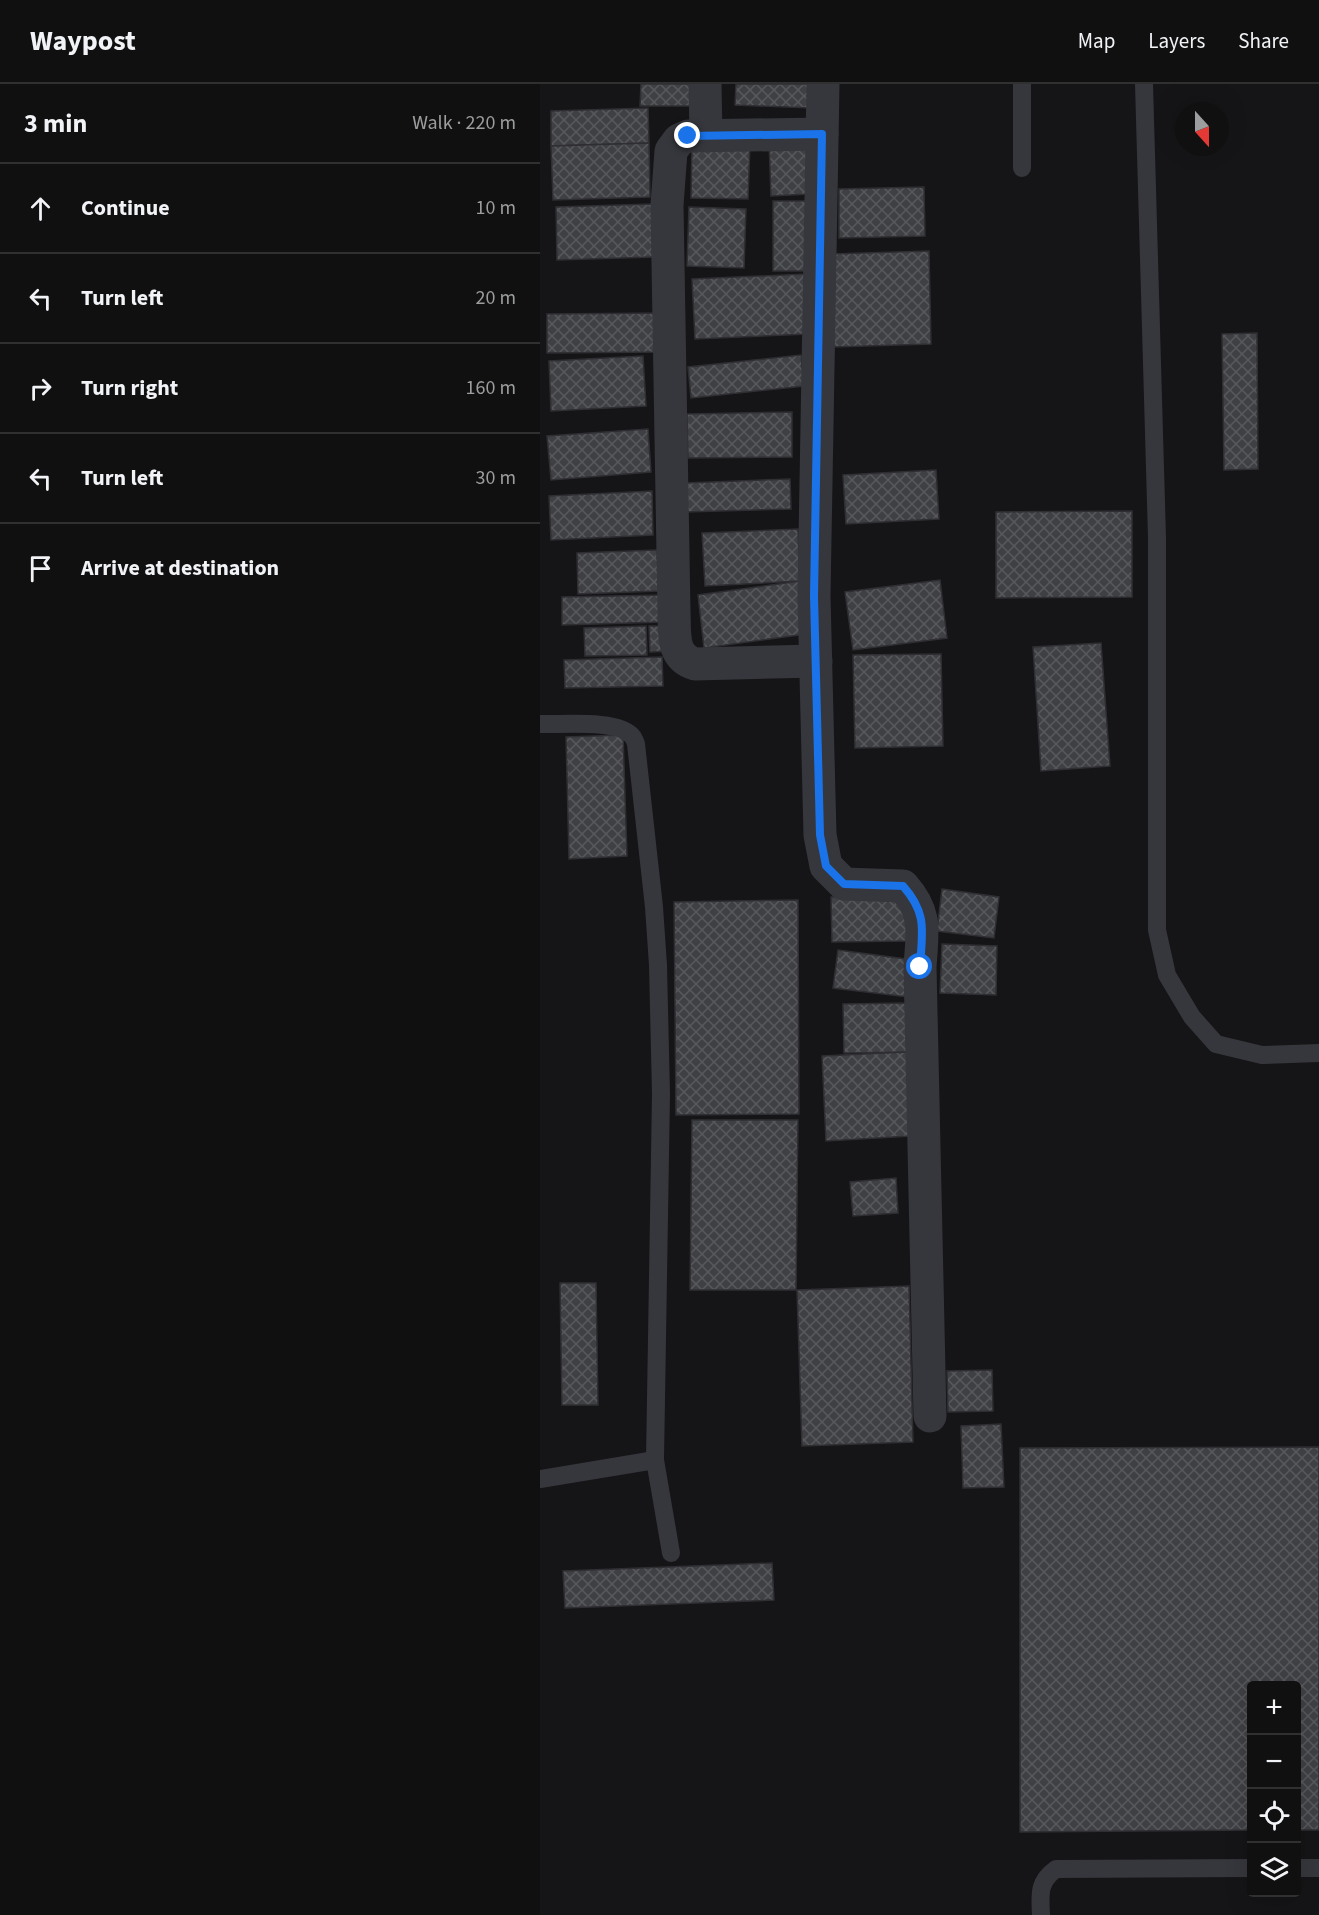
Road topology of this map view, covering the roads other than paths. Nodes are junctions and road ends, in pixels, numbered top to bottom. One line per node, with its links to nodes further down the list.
1 (705, 84): 6 (street)
2 (823, 84): 5 (street)
3 (1022, 84): 7 (lane)
4 (1144, 84): 10 (lane)
5 (822, 134): 6 (street); 8 (street)
6 (706, 136): 8 (street)
7 (1022, 168)
8 (816, 661): 11 (street)
9 (540, 724): 12 (lane)
10 (1319, 1053)
11 (930, 1416)
12 (655, 1460): 13 (lane); 14 (lane)
13 (540, 1479)
14 (671, 1553)
15 (1247, 1868): 18 (lane)
16 (1301, 1868): 17 (lane)
17 (1319, 1868)
18 (1041, 1915)

